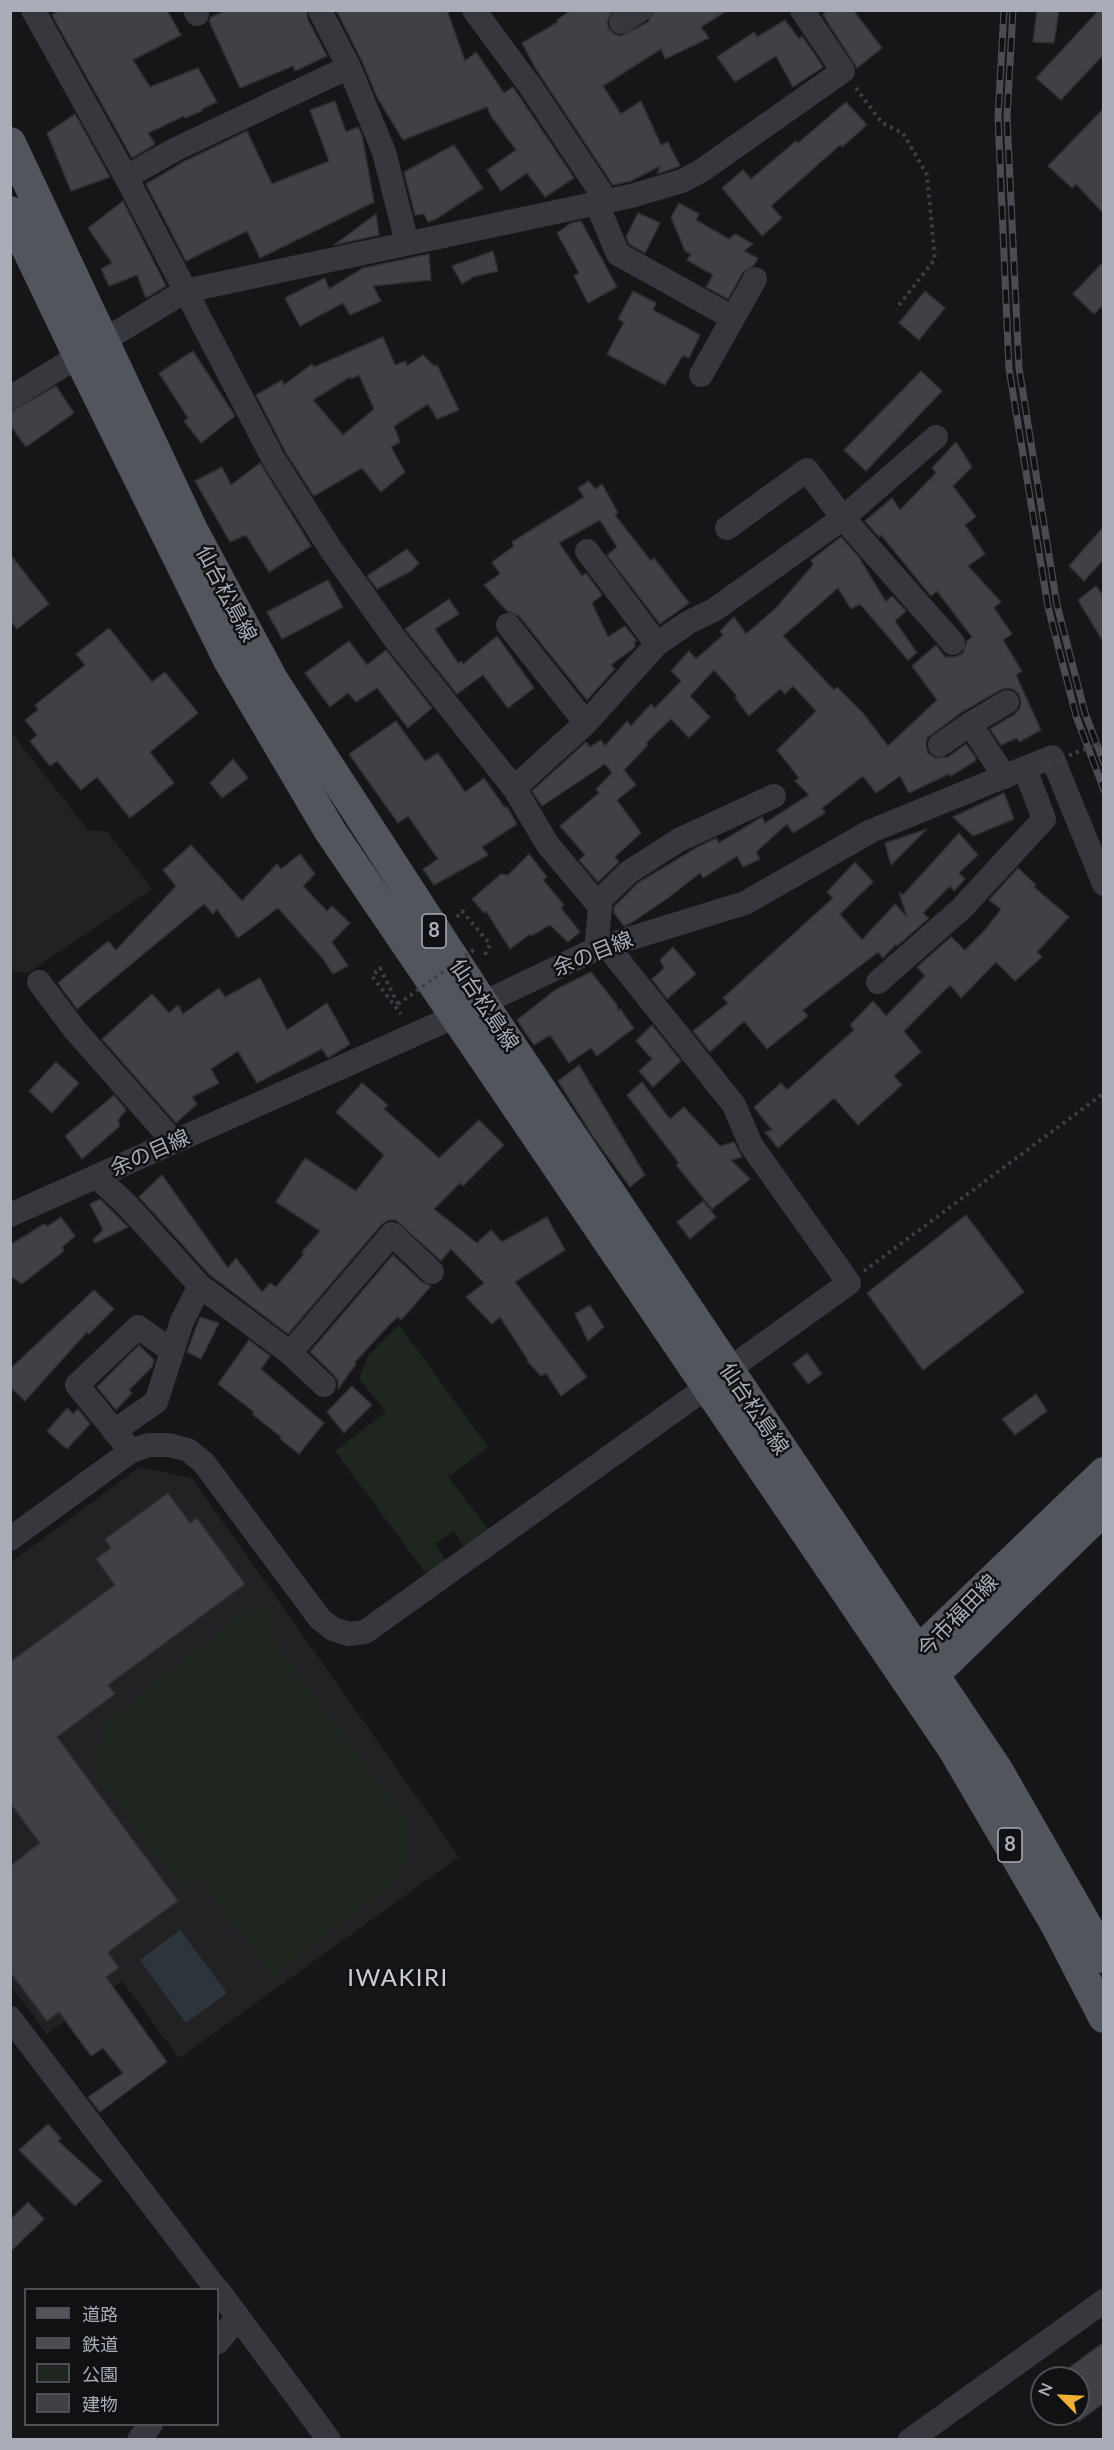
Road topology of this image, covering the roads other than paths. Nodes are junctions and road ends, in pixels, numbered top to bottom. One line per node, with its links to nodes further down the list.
1 (33, 10): 7 (street)
2 (474, 10): 8 (street)
3 (802, 10): 8 (street)
4 (321, 13): 5 (street)
5 (349, 67): 7 (street); 10 (street)
6 (10, 143): 14 (main road, 仙台松島線 / 8)
7 (126, 177): 12 (street)
8 (601, 201): 10 (street); 13 (street)
9 (10, 212): 14 (main road, 仙台松島線 / 8)
10 (406, 243): 12 (street)
11 (755, 279): 13 (street)
12 (185, 291): 14 (street); 29 (street)
13 (733, 318): 15 (street)
14 (90, 349): 16 (street); 36 (main road, 仙台松島線 / 8)
15 (701, 375)
16 (10, 398)
17 (936, 437): 18 (street)
18 (843, 518): 19 (street); 22 (street); 23 (street)
19 (727, 528)
20 (588, 551): 23 (street)
21 (508, 625): 25 (street)
22 (953, 643)
23 (657, 644): 25 (street)
24 (1007, 702): 26 (street)
25 (586, 723): 29 (street)
26 (970, 724): 27 (street); 28 (street)
27 (940, 745)
28 (1024, 770): 31 (street, 余の目線); 33 (street, 余の目線); 35 (street)
29 (514, 788): 32 (street)
30 (774, 796): 32 (street)
31 (1104, 884)
32 (597, 903): 33 (street)
33 (602, 947): 36 (street, 余の目線); 44 (street)
34 (39, 982): 37 (street)
35 (878, 982)
36 (469, 1010): 37 (street, 余の目線); 44 (main road, 仙台松島線 / 8)
37 (174, 1142): 38 (street, 余の目線)
38 (97, 1177): 39 (street, 余の目線); 41 (street)
39 (10, 1215)
40 (432, 1272): 43 (street)
41 (200, 1286): 42 (street); 43 (street)
42 (172, 1351): 46 (street); 46 (street)
43 (290, 1353): 45 (street)
44 (717, 1378): 47 (street); 51 (main road, 仙台松島線 / 8)
45 (324, 1385)
46 (114, 1431): 47 (street)
47 (131, 1451): 50 (street)
48 (1104, 1473): 51 (main road, 今市福田線)
49 (1104, 1509): 51 (main road, 今市福田線)
50 (10, 1539)
51 (919, 1669): 52 (main road, 8); 53 (main road, 8)
52 (1104, 1957)
53 (1104, 2017)
54 (10, 2018): 55 (street)
55 (215, 2288)
56 (219, 2293): 58 (street)
57 (1104, 2301): 63 (street)
58 (238, 2317): 59 (street); 62 (street)
59 (219, 2341)
60 (149, 2426): 61 (street)
61 (139, 2439)
62 (329, 2439)
63 (910, 2439)

